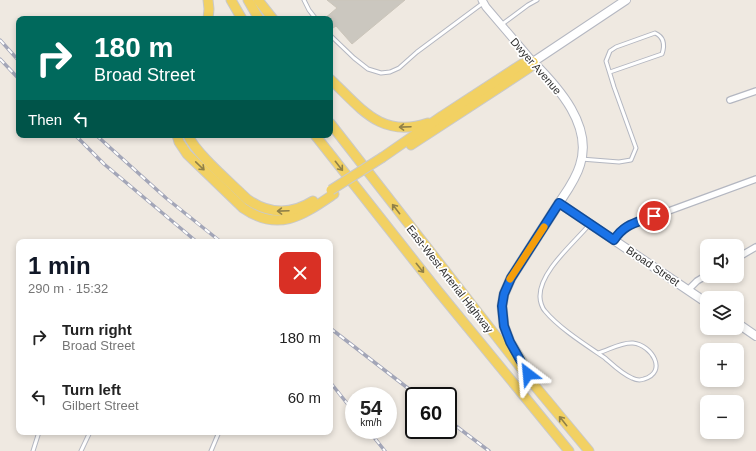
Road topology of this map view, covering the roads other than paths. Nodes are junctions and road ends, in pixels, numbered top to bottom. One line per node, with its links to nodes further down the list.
1 (208, 0): 11 (main road)
2 (231, 0): 12 (main road)
3 (248, 0): 13 (main road)
4 (258, 0): 14 (main road)
5 (304, 0): 15 (lane)
6 (528, 0): 10 (lane)
7 (537, 0): 10 (lane)
8 (626, 0): 18 (main road)
9 (482, 2): 16 (street, Dwyer Avenue); 17 (lane)
10 (528, 5): 16 (lane)
11 (208, 16)
12 (240, 16)
13 (257, 16)
14 (271, 16)
15 (314, 16)
16 (501, 25): 18 (street, Dwyer Avenue)
17 (333, 38)
18 (533, 62): 23 (main road); 28 (main road); 29 (main road, Dwyer Avenue)
19 (610, 72): 19 (lane); 29 (lane)
20 (333, 82): 23 (main road, one-way to 20)
21 (756, 91): 22 (street)
22 (730, 100)
23 (442, 116): 28 (main road)
24 (333, 127): 43 (main road, East-West Arterial Highway, one-way to 24)
25 (177, 138): 31 (main road, one-way to 31)
26 (190, 138): 31 (main road, one-way to 26)
27 (318, 138): 50 (main road, East-West Arterial Highway, one-way to 50)
28 (384, 159): 31 (main road, bridge)
29 (581, 159): 32 (main road, Dwyer Avenue)
30 (756, 179): 34 (street)
31 (332, 192)
32 (559, 203): 33 (main road, Broad Street); 43 (main road)
33 (591, 224): 34 (main road, Broad Street); 42 (lane)
34 (614, 240): 38 (main road, Broad Street)
35 (756, 247): 36 (street)
36 (744, 254)
37 (700, 279): 38 (street)
38 (688, 290): 39 (main road, Broad Street)
39 (700, 298)
40 (744, 328): 41 (main road)
41 (756, 336)
42 (598, 353): 42 (lane)
43 (534, 386): 51 (main road, East-West Arterial Highway, one-way to 43)
44 (38, 435): 47 (lane)
45 (89, 435): 48 (lane)
46 (218, 435): 49 (lane)
47 (33, 451)
48 (81, 451)
49 (210, 451)
50 (569, 451)
51 (589, 451)

